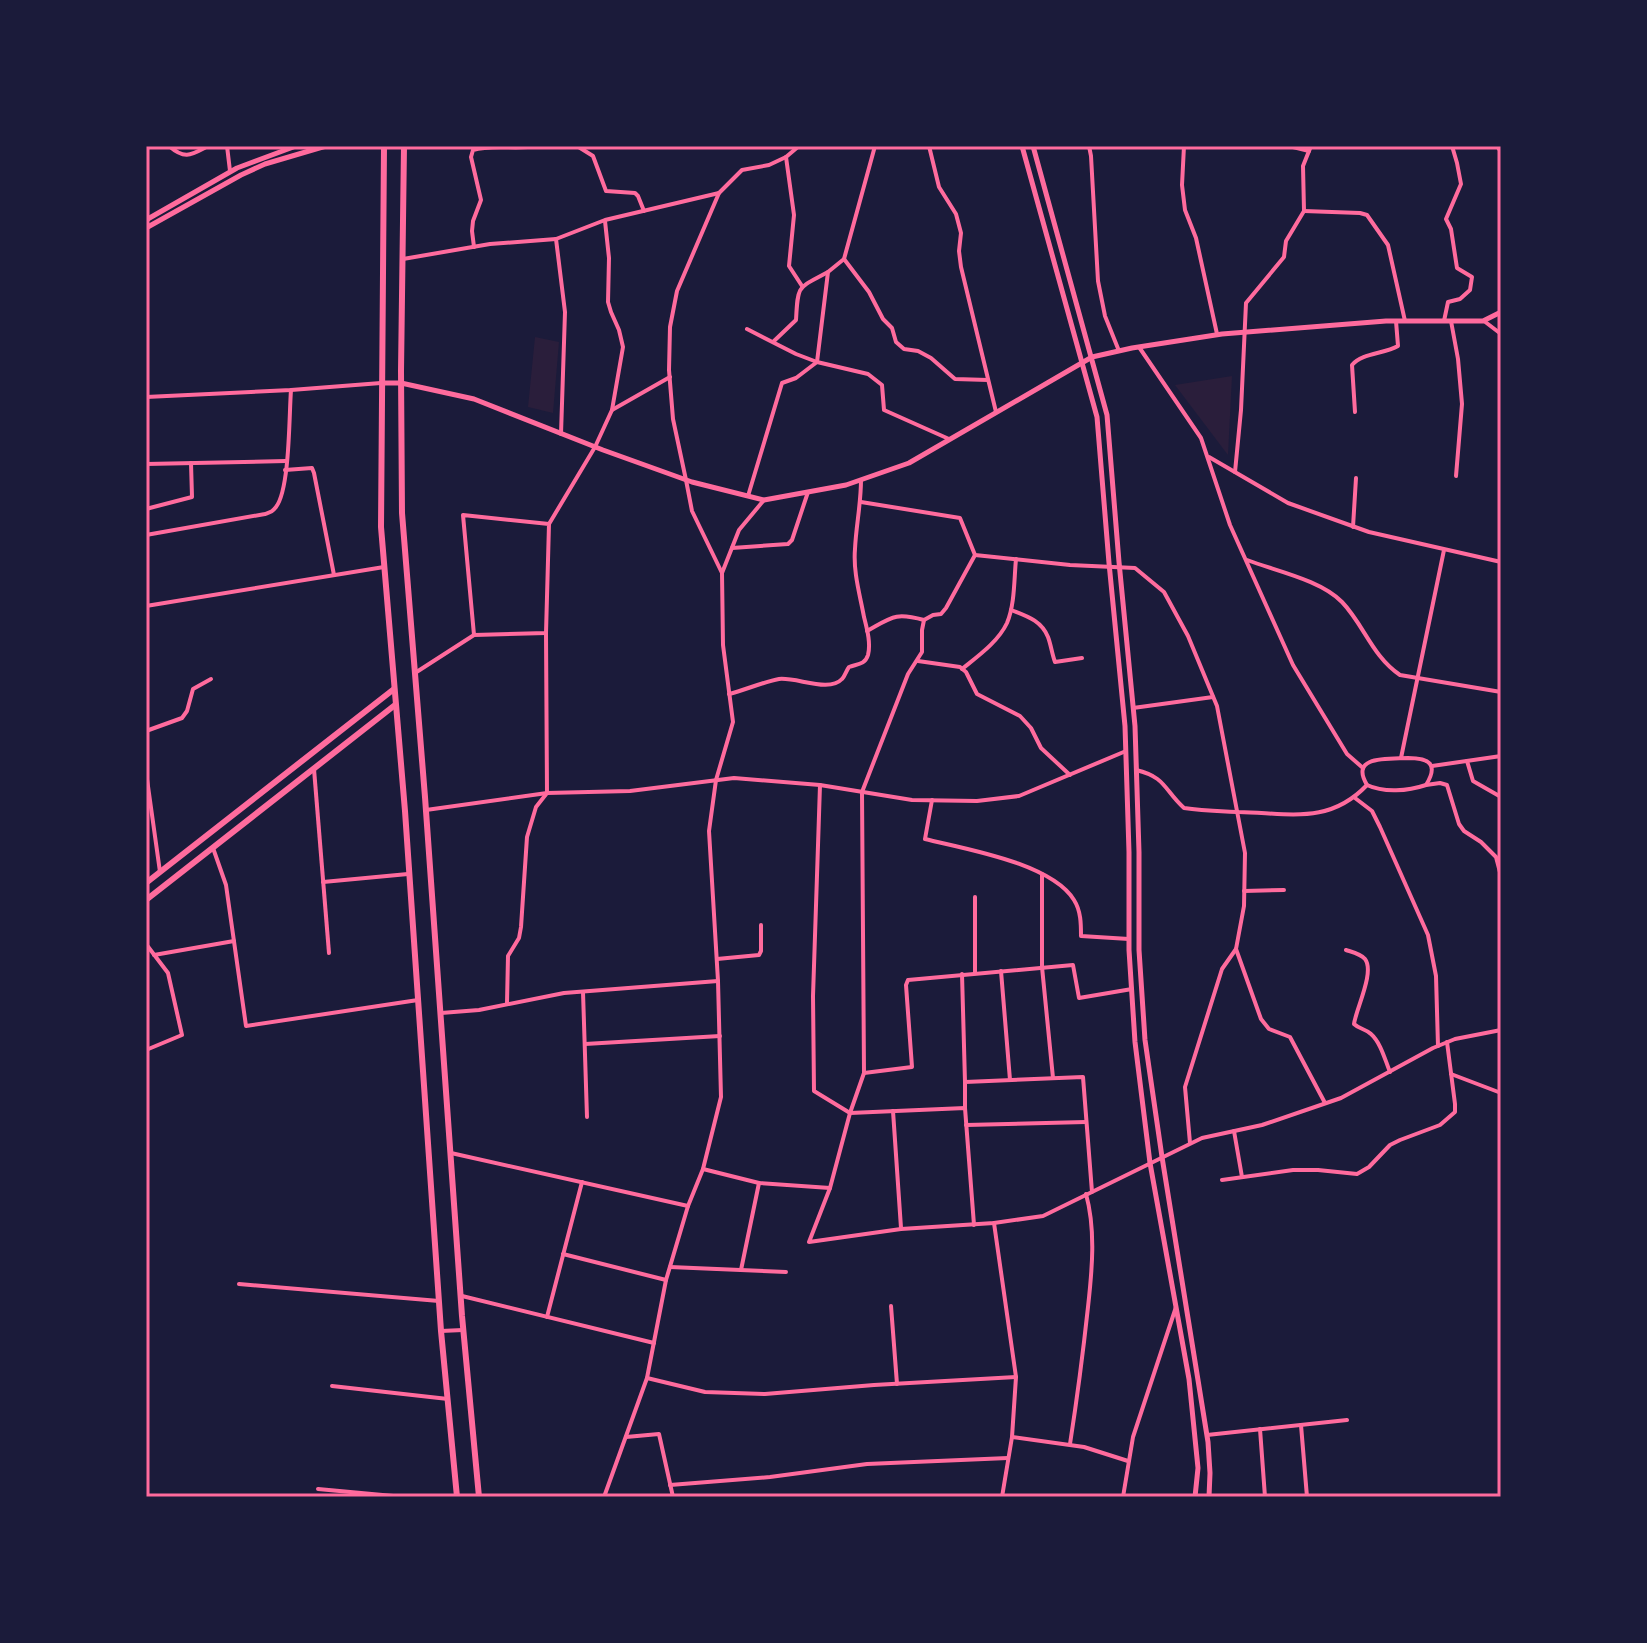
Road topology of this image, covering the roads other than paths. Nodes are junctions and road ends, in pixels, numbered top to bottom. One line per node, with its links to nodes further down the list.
1 (169, 146): 2 (street)
2 (208, 146)
3 (227, 146): 23 (street)
4 (296, 146): 23 (street)
5 (326, 146): 29 (street)
6 (384, 146): 53 (main road)
7 (404, 146): 32 (main road)
8 (537, 146): 31 (street)
9 (577, 146): 25 (street)
10 (799, 146): 22 (street)
11 (875, 146): 33 (street)
12 (929, 146): 52 (street)
13 (1022, 146): 50 (street)
14 (1033, 146): 48 (street)
15 (1089, 146): 47 (street)
16 (1184, 146): 43 (street)
17 (1289, 146): 20 (street)
18 (1452, 146): 39 (street)
19 (1497, 146): 21 (street)
20 (1310, 148): 26 (street)
21 (1501, 152)
22 (786, 157): 24 (street); 35 (street)
23 (230, 172): 27 (street)
24 (719, 193): 25 (street); 51 (street)
25 (644, 211): 28 (street)
26 (1304, 211): 38 (street); 42 (street)
27 (146, 220)
28 (605, 220): 30 (street); 57 (street)
29 (146, 228)
30 (556, 239): 31 (street); 60 (street)
31 (474, 247): 32 (street)
32 (403, 259): 54 (main road)
33 (844, 259): 34 (street); 52 (street)
34 (828, 272): 35 (street); 49 (street)
35 (802, 286): 45 (street)
36 (1501, 312): 40 (street)
37 (1396, 321): 38 (street); 42 (street); 58 (street)
38 (1405, 321): 39 (street)
39 (1448, 321): 40 (street); 69 (street)
40 (1483, 321): 44 (street)
41 (747, 329): 45 (street)
42 (1245, 332): 43 (street); 68 (street)
43 (1217, 334): 46 (street)
44 (1501, 334)
45 (774, 341): 49 (street)
46 (1139, 347): 47 (street); 63 (street)
47 (1119, 351): 48 (street)
48 (1092, 357): 50 (street); 89 (street)
49 (817, 362): 61 (street); 74 (street)
50 (1084, 363): 59 (street); 88 (street)
51 (670, 377): 57 (street); 71 (street)
52 (988, 380): 59 (street)
53 (381, 383): 54 (street); 55 (street); 87 (main road)
54 (401, 383): 60 (street); 101 (main road)
55 (291, 390): 56 (street); 64 (street)
56 (146, 397)
57 (612, 410): 62 (street)
58 (1355, 412)
59 (996, 413): 61 (street)
60 (561, 434): 62 (street)
61 (950, 439): 72 (street)
62 (595, 447): 71 (street); 78 (street)
63 (1207, 455): 68 (street); 85 (street)
64 (286, 461): 65 (street); 67 (street)
65 (191, 463): 66 (street); 77 (street)
66 (146, 464)
67 (285, 470): 80 (street); 91 (street)
68 (1235, 472): 79 (street)
69 (1456, 476)
70 (1356, 478): 79 (street)
71 (686, 480): 74 (street); 90 (street)
72 (861, 480): 73 (street); 76 (street)
73 (808, 492): 75 (street); 81 (street)
74 (748, 496): 75 (street)
75 (764, 500): 81 (street)
76 (861, 502): 83 (street); 95 (street)
77 (146, 509)
78 (549, 524): 96 (street); 97 (street)
79 (1353, 527): 82 (street)
80 (146, 535)
81 (732, 548): 90 (street)
82 (1444, 550): 86 (street); 103 (street)
83 (975, 555): 84 (street); 94 (street)
84 (1016, 559): 88 (street); 93 (street)
85 (1246, 560): 103 (street); 116 (street)
86 (1501, 562)
87 (384, 567): 91 (street); 104 (main road)
88 (1109, 567): 89 (street); 111 (street)
89 (1119, 567): 107 (street); 109 (street)
90 (722, 573): 106 (street)
91 (334, 575): 92 (street)
92 (146, 606)
93 (1011, 610): 98 (street); 100 (street)
94 (924, 620): 95 (street); 99 (street)
95 (867, 631): 106 (street)
96 (546, 633): 97 (street); 126 (street)
97 (474, 635): 101 (street)
98 (1082, 658)
99 (918, 661): 100 (street); 125 (street)
100 (962, 669): 120 (street)
101 (414, 674): 130 (main road)
102 (211, 679): 110 (street)
103 (1418, 679): 105 (street); 113 (street)
104 (394, 689): 108 (main road); 133 (main road)
105 (1501, 692)
106 (729, 694): 121 (street)
107 (1213, 697): 109 (street); 131 (street)
108 (395, 705): 117 (main road); 135 (main road)
109 (1133, 708): 118 (street)
110 (146, 731)
111 (1126, 751): 120 (street); 144 (street)
112 (1501, 756): 114 (street)
113 (1401, 758): 115 (street); 116 (street)
114 (1467, 761): 115 (street); 127 (street)
115 (1432, 767): 124 (street)
116 (1363, 768): 123 (street)
117 (314, 769): 132 (main road); 137 (street)
118 (1136, 770): 131 (street); 185 (street)
119 (146, 772): 133 (street)
120 (1070, 775): 129 (street)
121 (716, 780): 122 (street); 126 (street); 151 (street)
122 (820, 785): 125 (street); 178 (street)
123 (1367, 785): 124 (street); 128 (street)
124 (1426, 785): 134 (street)
125 (862, 792): 129 (street); 169 (street)
126 (547, 793): 130 (street); 160 (street)
127 (1501, 797)
128 (1355, 798): 131 (street); 166 (street)
129 (932, 800): 136 (street)
130 (426, 810): 161 (main road)
131 (1238, 812): 140 (street)
132 (213, 848): 142 (main road); 145 (street)
133 (160, 872): 138 (main road)
134 (1501, 872)
135 (409, 874): 137 (street); 159 (main road)
136 (1042, 874): 144 (street); 152 (street)
137 (323, 882): 149 (street)
138 (146, 883)
139 (1284, 890): 140 (street)
140 (1244, 891): 147 (street)
141 (975, 897): 154 (street)
142 (146, 900)
143 (761, 925): 151 (street)
144 (1129, 939): 157 (street)
145 (234, 941): 150 (street); 159 (street)
146 (146, 944): 150 (street)
147 (1236, 949): 175 (street); 183 (street)
148 (1346, 950): 168 (street)
149 (329, 953)
150 (154, 955): 167 (street)
151 (717, 959): 156 (street)
152 (1042, 967): 153 (street); 157 (street); 171 (street)
153 (1001, 971): 154 (street); 172 (street)
154 (975, 973): 155 (street)
155 (962, 974): 169 (street); 173 (street)
156 (718, 981): 158 (street); 163 (street)
157 (1132, 989): 186 (street)
158 (583, 992): 160 (street); 165 (street)
159 (418, 1000): 205 (main road)
160 (507, 1003): 161 (street)
161 (441, 1013): 184 (main road)
162 (1501, 1030): 164 (street)
163 (720, 1036): 165 (street); 187 (street)
164 (1447, 1042): 166 (street); 170 (street)
165 (585, 1044): 179 (street)
166 (1438, 1046): 168 (street)
167 (146, 1050)
168 (1390, 1072): 175 (street)
169 (864, 1073): 178 (street)
170 (1451, 1074): 174 (street); 188 (street)
171 (1053, 1078): 172 (street); 180 (street)
172 (1010, 1080): 173 (street)
173 (965, 1082): 176 (street)
174 (1501, 1093)
175 (1325, 1103): 182 (street)
176 (965, 1108): 177 (street); 181 (street)
177 (893, 1111): 178 (street); 197 (street)
178 (850, 1113): 192 (street)
179 (587, 1117)
180 (1086, 1122): 181 (street); 193 (street)
181 (966, 1125): 196 (street)
182 (1234, 1131): 183 (street); 188 (street)
183 (1190, 1143): 185 (street)
184 (451, 1153): 190 (street); 204 (main road)
185 (1162, 1157): 186 (street); 220 (street)
186 (1150, 1163): 193 (street); 207 (street)
187 (703, 1169): 191 (street); 194 (street)
188 (1242, 1177): 189 (street)
189 (1222, 1180)
190 (582, 1182): 194 (street); 198 (street)
191 (759, 1183): 192 (street); 200 (street)
192 (830, 1188): 197 (street)
193 (1089, 1193): 195 (street); 223 (street)
194 (688, 1206): 199 (street)
195 (994, 1223): 196 (street); 212 (street)
196 (974, 1225): 197 (street)
197 (901, 1229)
198 (563, 1253): 202 (street); 208 (street)
199 (670, 1267): 200 (street); 202 (street)
200 (741, 1270): 201 (street)
201 (786, 1272)
202 (666, 1280): 211 (street)
203 (239, 1284): 205 (street)
204 (460, 1296): 208 (street); 209 (main road)
205 (439, 1301): 210 (main road)
206 (891, 1306): 214 (street)
207 (1176, 1307): 225 (street); 235 (street)
208 (547, 1317): 211 (street)
209 (463, 1330): 210 (street); 230 (main road)
210 (441, 1331): 216 (main road)
211 (654, 1343): 213 (street)
212 (1016, 1377): 214 (street); 222 (street)
213 (647, 1378): 214 (street); 221 (street)
214 (897, 1384)
215 (332, 1386): 216 (street)
216 (448, 1399): 229 (main road)
217 (1347, 1420): 218 (street)
218 (1301, 1425): 219 (street); 238 (street)
219 (1260, 1429): 220 (street); 237 (street)
220 (1207, 1435): 236 (street)
221 (626, 1437): 226 (street); 231 (street)
222 (1012, 1437): 223 (street); 224 (street)
223 (1070, 1444): 225 (street)
224 (1008, 1458): 226 (street); 233 (street)
225 (1128, 1461): 234 (street)
226 (670, 1485): 232 (street)
227 (318, 1489): 228 (street)
228 (404, 1497)
229 (457, 1497)
230 (479, 1497)
231 (604, 1497)
232 (673, 1497)
233 (1002, 1497)
234 (1123, 1497)
235 (1195, 1497)
236 (1209, 1497)
237 (1265, 1497)
238 (1307, 1497)

